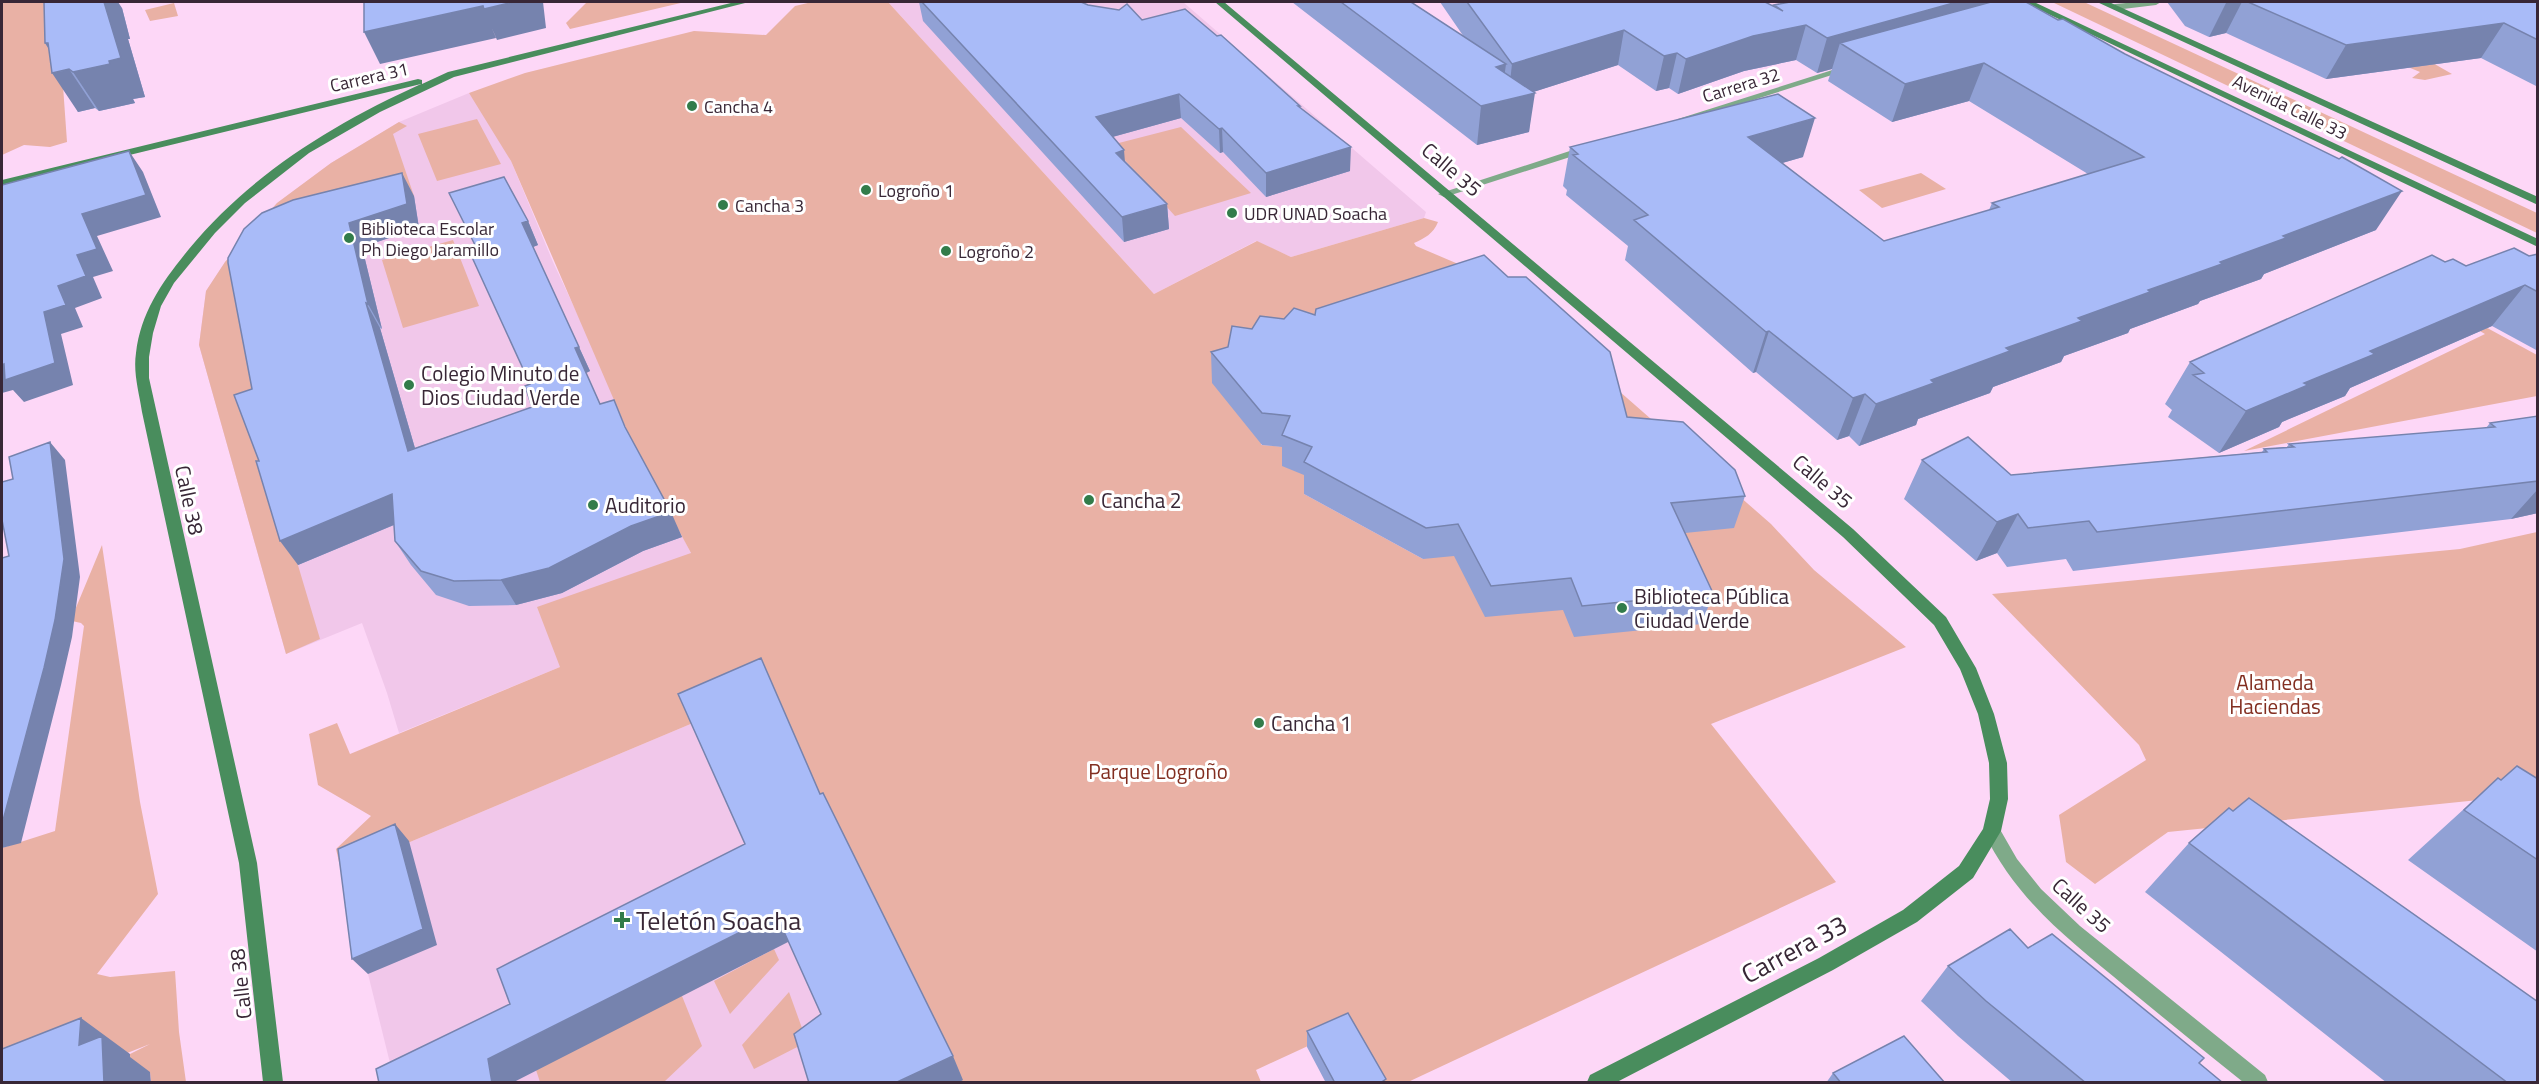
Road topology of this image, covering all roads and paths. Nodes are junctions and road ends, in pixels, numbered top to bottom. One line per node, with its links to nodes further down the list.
1 (744, 2): 10 (street, Carrera 31)
2 (1219, 2): 14 (street, Calle 35)
3 (2028, 2): 7 (street, Avenida Calle 33)
4 (2102, 2): 6 (street, Avenida Calle 33)
5 (2156, 2): 6 (street)
6 (2115, 7): 15 (street, Avenida Calle 33)
7 (2048, 10): 8 (street); 16 (street, Avenida Calle 33)
8 (2026, 18)
9 (1864, 64): 11 (street, Carrera 32)
10 (452, 74): 13 (street, Carrera 31); 18 (street, Calle 38)
11 (1669, 124)
12 (1603, 144): 14 (street)
13 (2, 183)
14 (1444, 194): 17 (street, Calle 35)
15 (2538, 202)
16 (2538, 244)
17 (1992, 831): 19 (street, Carrera 33); 20 (street, Calle 35)
18 (273, 1083)
19 (1597, 1083)
20 (2258, 1083)

